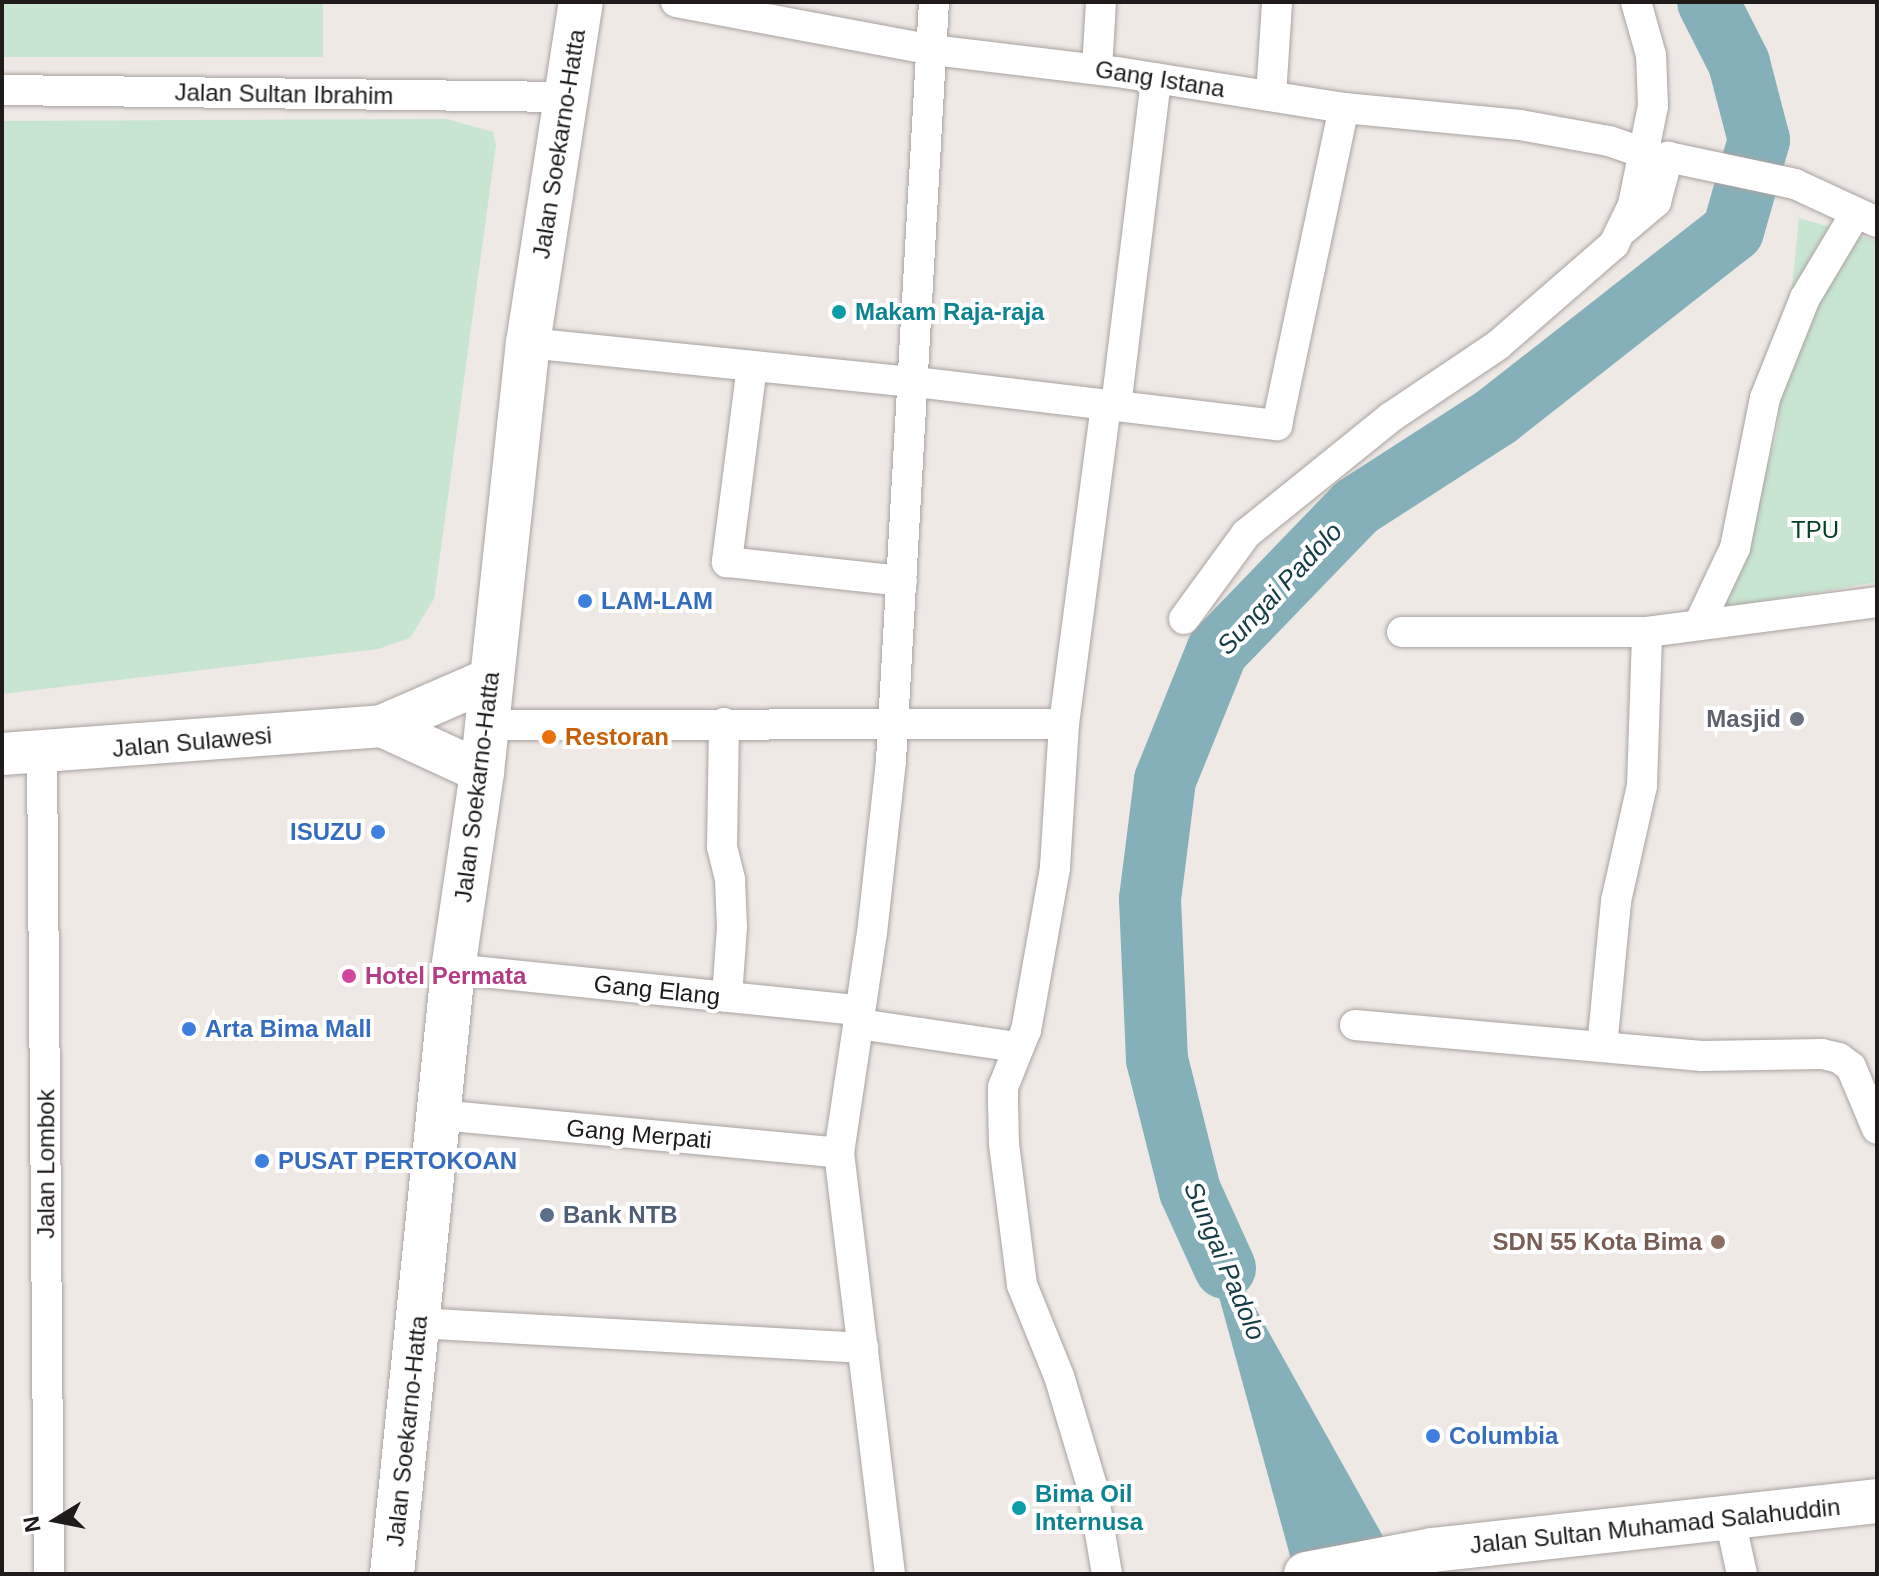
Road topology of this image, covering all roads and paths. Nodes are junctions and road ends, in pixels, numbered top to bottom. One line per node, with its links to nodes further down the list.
1 (581, 2): 12 (highway, Jalan Soekarno-Hatta)
2 (676, 2): 7 (street, Gang Istana)
3 (934, 2): 7 (street)
4 (1101, 2): 8 (street)
5 (1277, 2): 11 (street)
6 (1636, 2): 14 (street)
7 (932, 50): 8 (street, Gang Istana); 19 (street)
8 (1097, 69): 9 (street, Gang Istana)
9 (1156, 78): 11 (street, Gang Istana); 20 (street)
10 (2, 90): 12 (street, Jalan Sultan Ibrahim)
11 (1271, 96): 13 (street, Gang Istana)
12 (566, 97): 17 (highway, Jalan Soekarno-Hatta)
13 (1344, 108): 14 (street, Gang Istana); 20 (street)
14 (1644, 153): 16 (street)
15 (1866, 218): 16 (street); 24 (street)
16 (1624, 229): 23 (street)
17 (528, 343): 18 (street); 27 (highway, Jalan Soekarno-Hatta)
18 (752, 366): 19 (street); 21 (street)
19 (915, 382): 20 (street); 21 (street)
20 (1111, 405): 30 (street)
21 (902, 581): 29 (street)
22 (1877, 602): 24 (street)
23 (1184, 619)
24 (1699, 624): 26 (street)
25 (1402, 632): 26 (street)
26 (1647, 632): 40 (street)
27 (490, 679): 31 (highway, Jalan Soekarno-Hatta); 32 (street, Jalan Sulawesi)
28 (724, 723): 29 (street); 31 (street); 36 (street)
29 (893, 724): 30 (street); 37 (street)
30 (1064, 724): 39 (street)
31 (488, 725): 34 (highway, Jalan Soekarno-Hatta)
32 (382, 726): 33 (street, Jalan Sulawesi); 34 (street, Jalan Sulawesi)
33 (22, 754): 48 (street, Jalan Lombok)
34 (482, 772): 35 (highway, Jalan Soekarno-Hatta)
35 (453, 969): 36 (street, Gang Elang); 41 (highway, Jalan Soekarno-Hatta)
36 (727, 997): 37 (street, Gang Elang)
37 (859, 1017): 39 (street, Gang Elang); 43 (street)
38 (1355, 1025): 40 (street)
39 (1017, 1047): 51 (street)
40 (1602, 1047): 42 (street)
41 (440, 1115): 43 (street, Gang Merpati); 44 (highway, Jalan Soekarno-Hatta)
42 (1877, 1129)
43 (839, 1153): 45 (street)
44 (418, 1323): 45 (street); 49 (highway, Jalan Soekarno-Hatta)
45 (863, 1348): 50 (street)
46 (1877, 1501): 47 (highway, Jalan Sultan Muhamad Salahuddin)
47 (1730, 1519): 52 (highway, Jalan Sultan Muhamad Salahuddin); 53 (street)
48 (49, 1574)
49 (392, 1574)
50 (890, 1574)
51 (1107, 1574)
52 (1306, 1574)
53 (1742, 1574)

